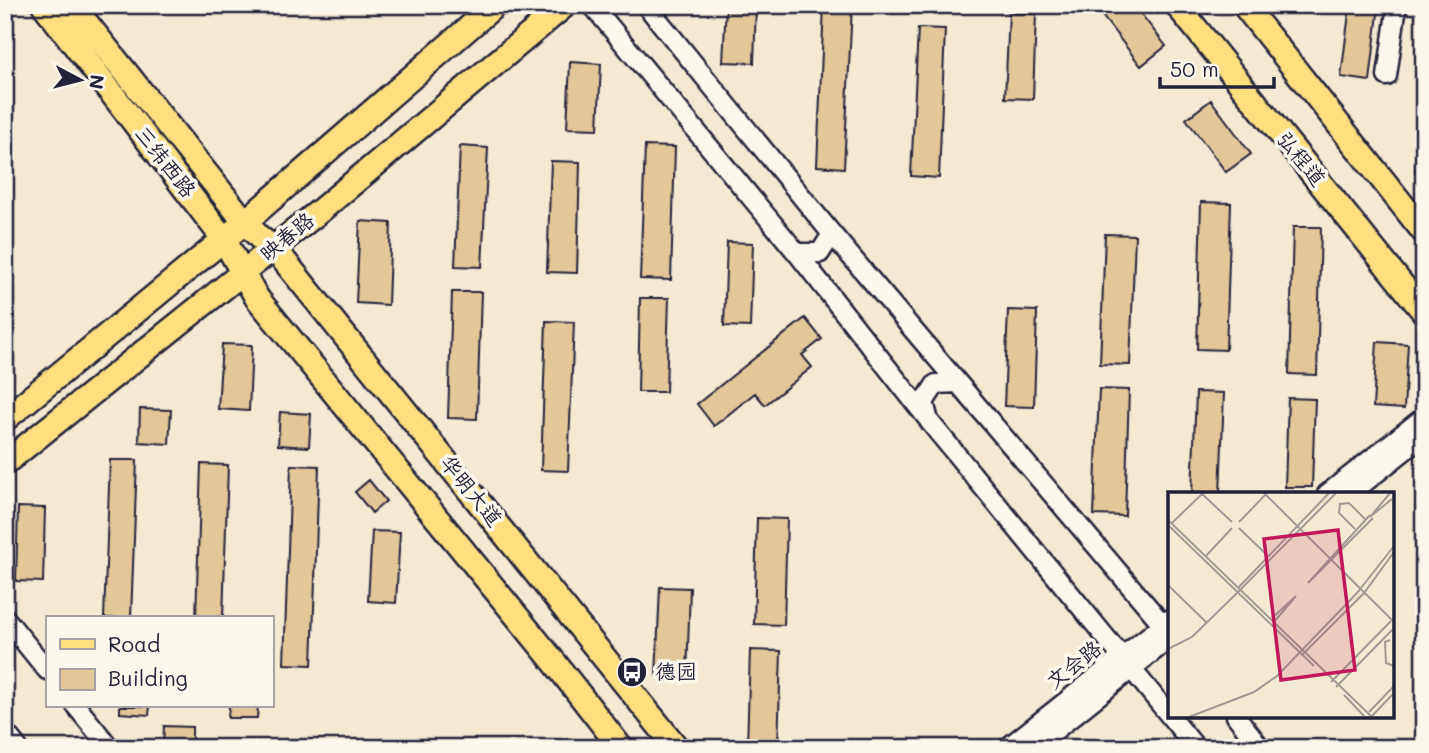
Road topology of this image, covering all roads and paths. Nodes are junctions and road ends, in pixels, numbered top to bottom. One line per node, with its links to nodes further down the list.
1 (44, 5): 15 (main road, 三纬西路)
2 (72, 5): 13 (main road, 三纬西路)
3 (495, 5): 13 (main road, 映春路)
4 (565, 5): 13 (main road, 映春路)
5 (592, 5): 14 (street)
6 (646, 5): 12 (street)
7 (1177, 5): 16 (main road, 弘程道)
8 (1397, 5): 10 (street)
9 (1254, 9): 11 (main road)
10 (1387, 76)
11 (1424, 232)
12 (832, 234): 14 (street); 17 (street)
13 (260, 236): 15 (main road, 映春路); 15 (main road, 映春路); 37 (main road, 华明大道)
14 (797, 253): 20 (street)
15 (233, 255): 19 (main road, 映春路); 22 (main road, 映春路); 36 (main road, 华明大道)
16 (1424, 312)
17 (958, 383): 20 (street); 26 (street)
18 (1424, 417): 23 (street)
19 (5, 419)
20 (929, 421): 27 (street)
21 (1424, 435): 24 (street)
22 (5, 464)
23 (1330, 492)
24 (1353, 492)
25 (5, 618): 28 (street)
26 (1168, 628): 27 (street, 文会路)
27 (1127, 662): 30 (street); 38 (street, 文会路); 39 (street, 文会路)
28 (46, 669)
29 (78, 708): 35 (street)
30 (1168, 713)
31 (1172, 718): 40 (street)
32 (1238, 718): 41 (street)
33 (5, 732): 34 (street)
34 (18, 748)
35 (110, 748)
36 (621, 748)
37 (677, 748)
38 (1007, 748)
39 (1033, 748)
40 (1196, 748)
41 (1261, 748)

